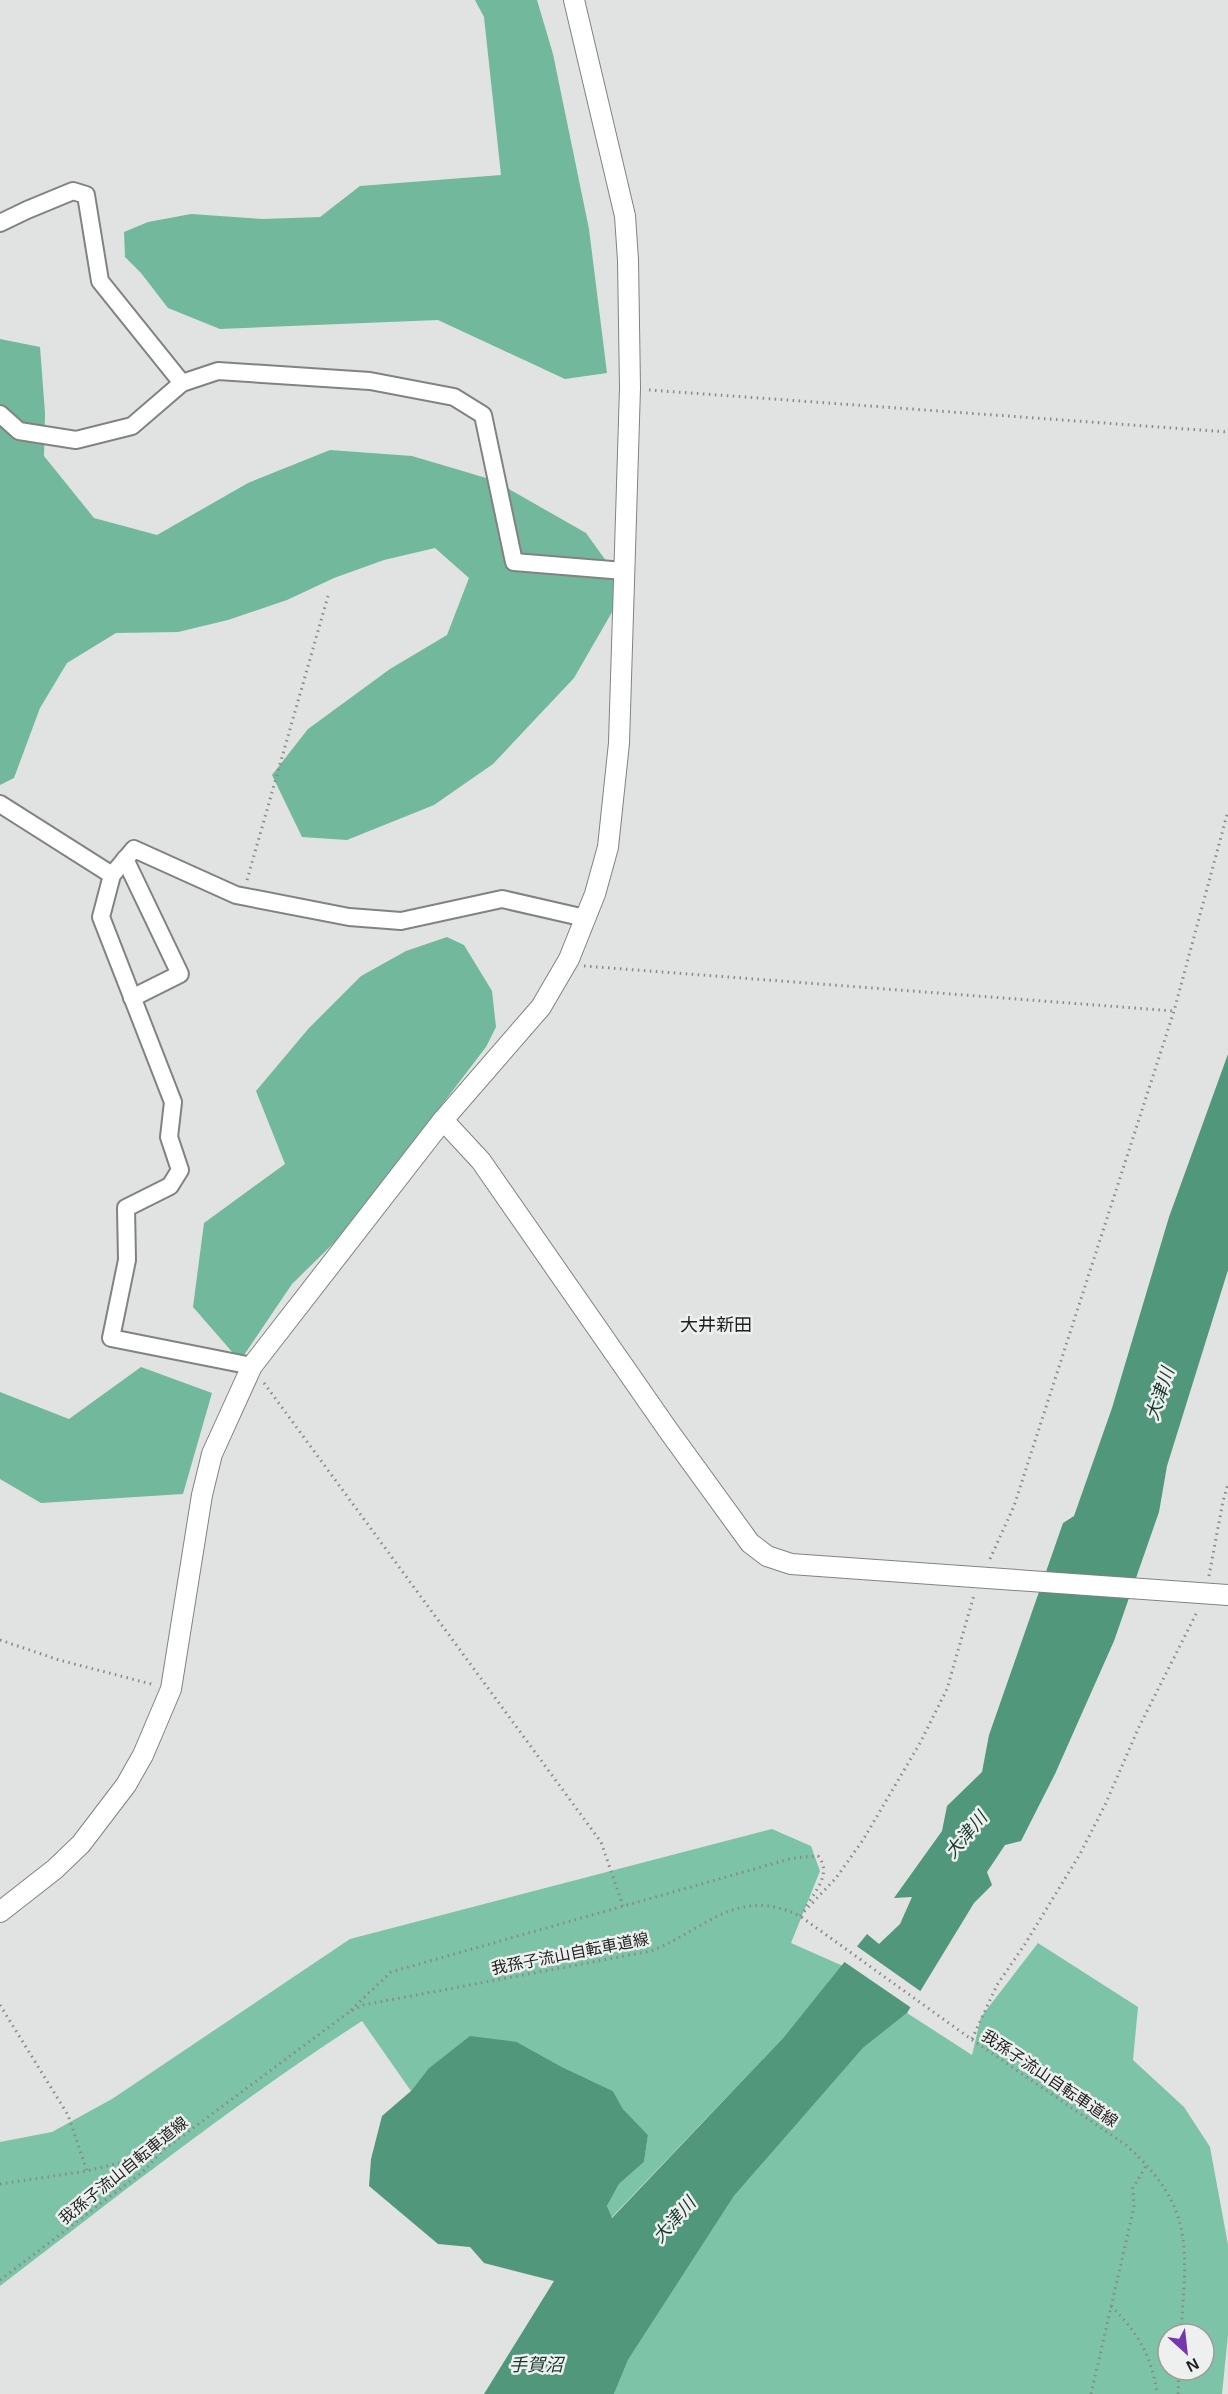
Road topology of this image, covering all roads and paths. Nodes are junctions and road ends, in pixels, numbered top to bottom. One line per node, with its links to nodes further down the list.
1 (574, 0): 4 (street)
2 (0, 224): 3 (street)
3 (182, 383): 5 (street); 7 (street)
4 (630, 388): 6 (path); 7 (street)
5 (0, 414)
6 (1228, 432)
7 (624, 571): 14 (street)
8 (328, 596): 13 (path)
9 (0, 804): 12 (street)
10 (1228, 811): 17 (path)
11 (125, 859): 12 (street); 13 (street); 16 (street)
12 (112, 874): 16 (street)
13 (242, 896): 14 (street)
14 (585, 918): 15 (street)
15 (569, 959): 17 (path); 18 (street)
16 (132, 998): 19 (street)
17 (1174, 1011): 21 (path)
18 (443, 1120): 19 (street); 21 (street)
19 (252, 1366): 25 (street); 26 (path)
20 (1228, 1484): 22 (path)
21 (982, 1578): 22 (street); 28 (path)
22 (1206, 1593): 23 (street); 31 (path)
23 (1228, 1595)
24 (0, 1640): 25 (path)
25 (171, 1689): 27 (street)
26 (623, 1906): 28 (path); 30 (path)
27 (0, 1912)
28 (800, 1916): 30 (path, 我孫子流山自転車道線); 31 (path, 我孫子流山自転車道線)
29 (0, 2005): 34 (path)
30 (348, 2012): 32 (path, 我孫子流山自転車道線)
31 (971, 2039): 33 (path, 我孫子流山自転車道線)
32 (161, 2152): 34 (path); 36 (path, 我孫子流山自転車道線)
33 (1147, 2164): 37 (path); 38 (path, 我孫子流山自転車道線)
34 (87, 2171): 35 (path)
35 (0, 2184)
36 (0, 2280)
37 (1111, 2306): 39 (path); 40 (path)
38 (1182, 2322)
39 (1091, 2394)
40 (1157, 2394)

